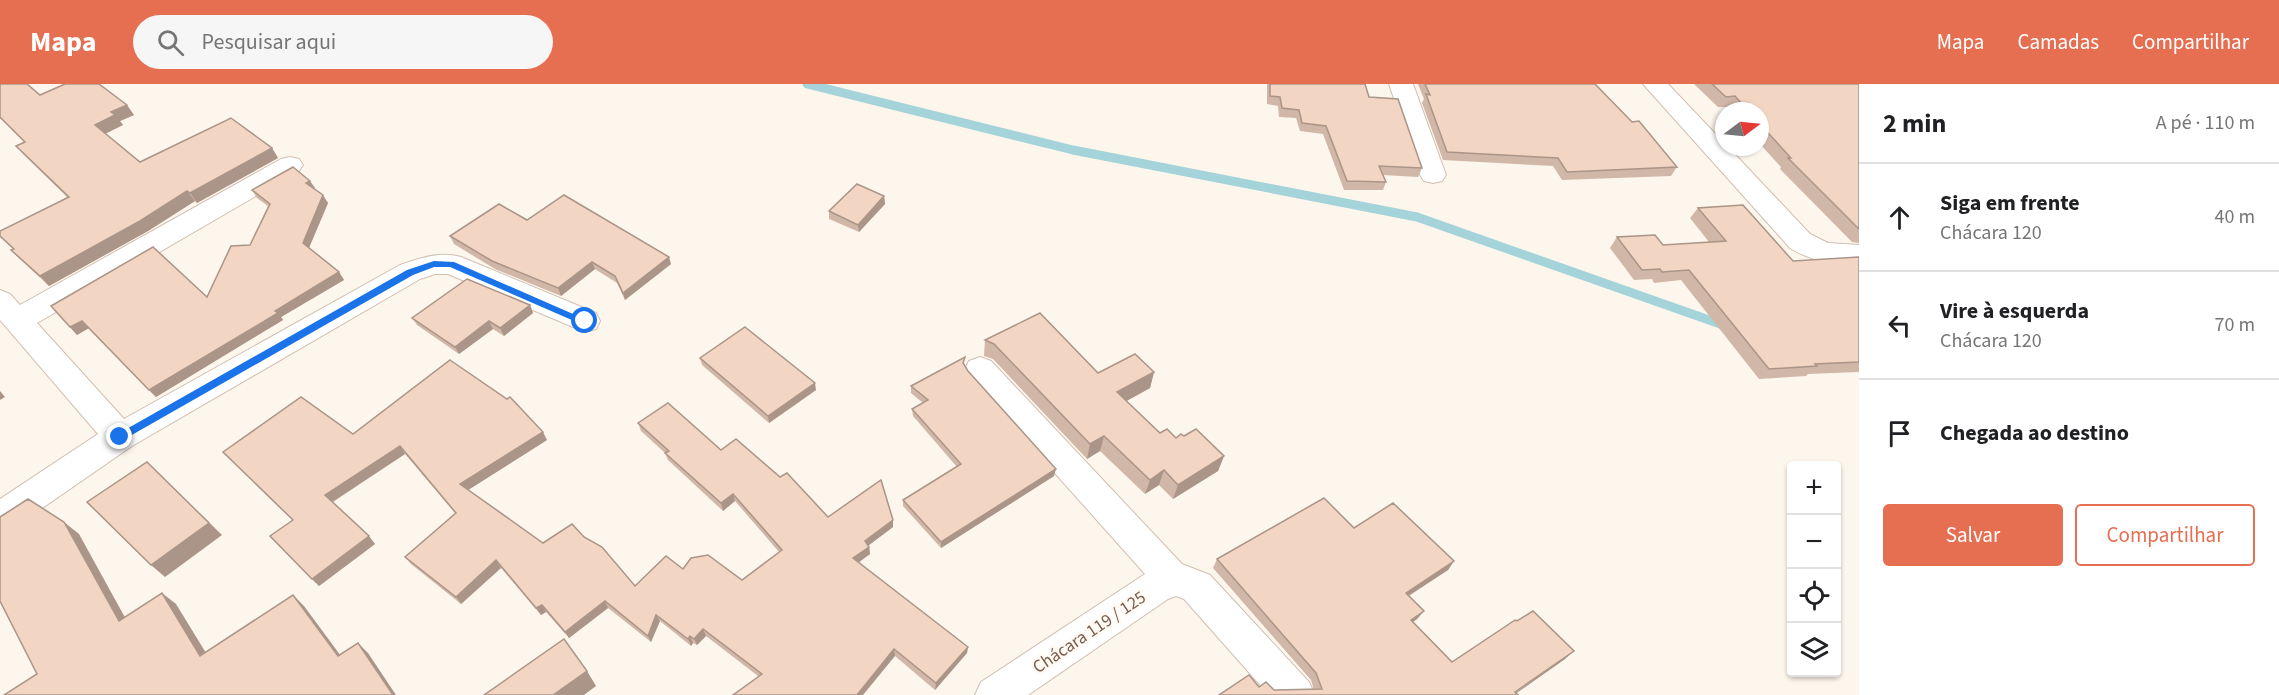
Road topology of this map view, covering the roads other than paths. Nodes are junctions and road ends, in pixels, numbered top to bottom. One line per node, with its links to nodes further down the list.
1 (1401, 84): 4 (street)
2 (1655, 84): 5 (street)
3 (290, 165): 6 (street)
4 (1433, 175)
5 (1859, 255)
6 (9, 311): 9 (street)
7 (585, 321): 9 (street)
8 (980, 369): 11 (street)
9 (120, 437): 10 (street)
10 (0, 518)
11 (1179, 579): 12 (street, Chácara 119 / 125); 13 (street)
12 (995, 695)
13 (1294, 695)

